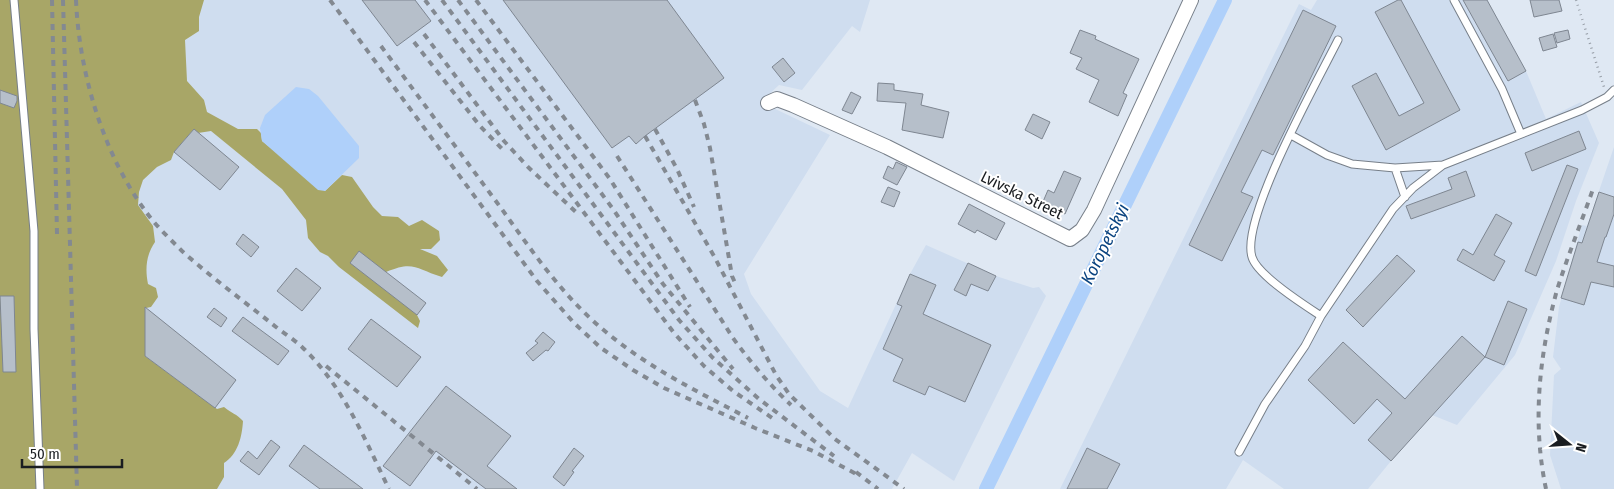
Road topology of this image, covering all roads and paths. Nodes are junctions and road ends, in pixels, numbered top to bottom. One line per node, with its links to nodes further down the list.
1 (14, 0): 16 (lane)
2 (1191, 0): 8 (street, Lvivska Street)
3 (1454, 0): 9 (lane)
4 (1576, 0): 7 (path)
5 (1338, 40): 10 (lane)
6 (1614, 90): 7 (lane)
7 (1607, 97): 9 (lane)
8 (768, 103)
9 (1520, 134): 11 (lane)
10 (1291, 135): 12 (lane); 14 (lane)
11 (1443, 165): 12 (lane); 13 (lane)
12 (1396, 168): 13 (lane)
13 (1405, 197): 14 (lane)
14 (1320, 316): 15 (lane)
15 (1238, 452)
16 (40, 489)

